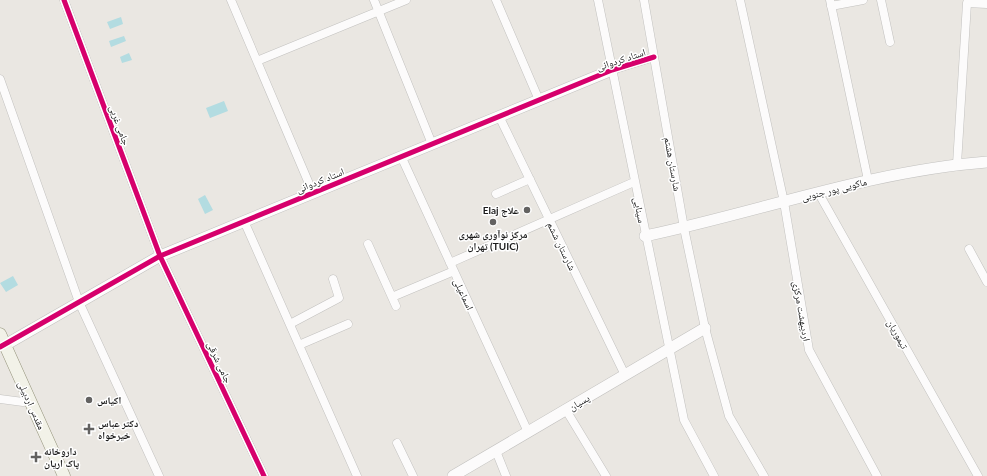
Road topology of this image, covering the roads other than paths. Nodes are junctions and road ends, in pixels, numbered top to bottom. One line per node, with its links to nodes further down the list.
1 (64, 0): 38 (street, جامی غربی)
2 (231, 0): 16 (street)
3 (374, 0): 13 (street)
4 (406, 0): 13 (street)
5 (496, 0): 19 (street)
6 (598, 0): 17 (street, سینایی)
7 (644, 0): 15 (street, شارستان هشتم)
8 (740, 0): 31 (street, اردیبهشت مرکزی)
9 (863, 0): 11 (street)
10 (881, 0): 14 (street)
11 (830, 3): 26 (street)
12 (987, 4): 24 (street)
13 (378, 11): 16 (street); 21 (street)
14 (890, 42)
15 (654, 58): 17 (street, استاد کردوانی); 34 (street, شارستان هشتم)
16 (257, 61): 29 (street)
17 (612, 70): 19 (street, استاد کردوانی); 27 (street, سینایی)
18 (0, 80): 43 (street)
19 (539, 100): 20 (street, استاد کردوانی)
20 (499, 116): 21 (street, استاد کردوانی); 25 (street, شارستان ششم)
21 (432, 144): 22 (street, استاد کردوانی)
22 (401, 156): 29 (street, استاد کردوانی); 39 (street, اسماعیلی)
23 (987, 162): 24 (street, ماکویی‌ پور جنوبی)
24 (957, 164): 26 (street, ماکویی‌ پور جنوبی)
25 (530, 179): 30 (street); 32 (street, شارستان ششم)
26 (868, 180): 28 (street, ماکویی‌ پور جنوبی)
27 (634, 182): 32 (street); 35 (street, سینایی)
28 (818, 192): 31 (street, ماکویی‌ پور جنوبی); 70 (street, تیموریان)
29 (313, 193): 33 (street, استاد کردوانی)
30 (496, 194)
31 (784, 202): 34 (street, ماکویی‌ پور جنوبی); 69 (street, اردیبهشت مرکزی)
32 (549, 219): 39 (street); 51 (street, شارستان ششم)
33 (244, 221): 38 (street, استاد کردوانی); 45 (street)
34 (684, 228): 35 (street, ماکویی‌ پور جنوبی); 47 (street, شارستان هشتم)
35 (645, 236): 50 (street, سینایی)
36 (368, 244): 42 (street)
37 (969, 249): 41 (street)
38 (160, 256): 43 (street, استاد کردوانی); 61 (street, جامی شرقی)
39 (452, 267): 42 (street); 55 (street, اسماعیلی)
40 (333, 279): 45 (street)
41 (987, 282)
42 (392, 297): 44 (street)
43 (79, 302): 48 (street, استاد کردوانی); 60 (street)
44 (396, 306)
45 (290, 324): 49 (street)
46 (348, 324): 49 (street)
47 (705, 328): 50 (street, پسیان); 68 (street, شارستان هشتم)
48 (1, 344): 53 (main road, مقدس اردبیلی)
49 (299, 345): 62 (street)
50 (668, 350): 51 (street, پسیان); 67 (street, سینایی)
51 (625, 375): 54 (street, پسیان)
52 (0, 399): 53 (street)
53 (27, 401): 58 (main road, مقدس اردبیلی); 59 (main road, مقدس اردبیلی)
54 (566, 410): 55 (street, پسیان); 66 (street)
55 (528, 432): 57 (street, پسیان)
56 (397, 443): 63 (street)
57 (496, 451): 64 (street, پسیان); 65 (street)
58 (57, 476)
59 (64, 476)
60 (159, 476)
61 (264, 476)
62 (357, 476)
63 (413, 476)
64 (453, 476)
65 (506, 476)
66 (606, 476)
67 (714, 476)
68 (764, 476)
69 (876, 476)
70 (978, 476)

